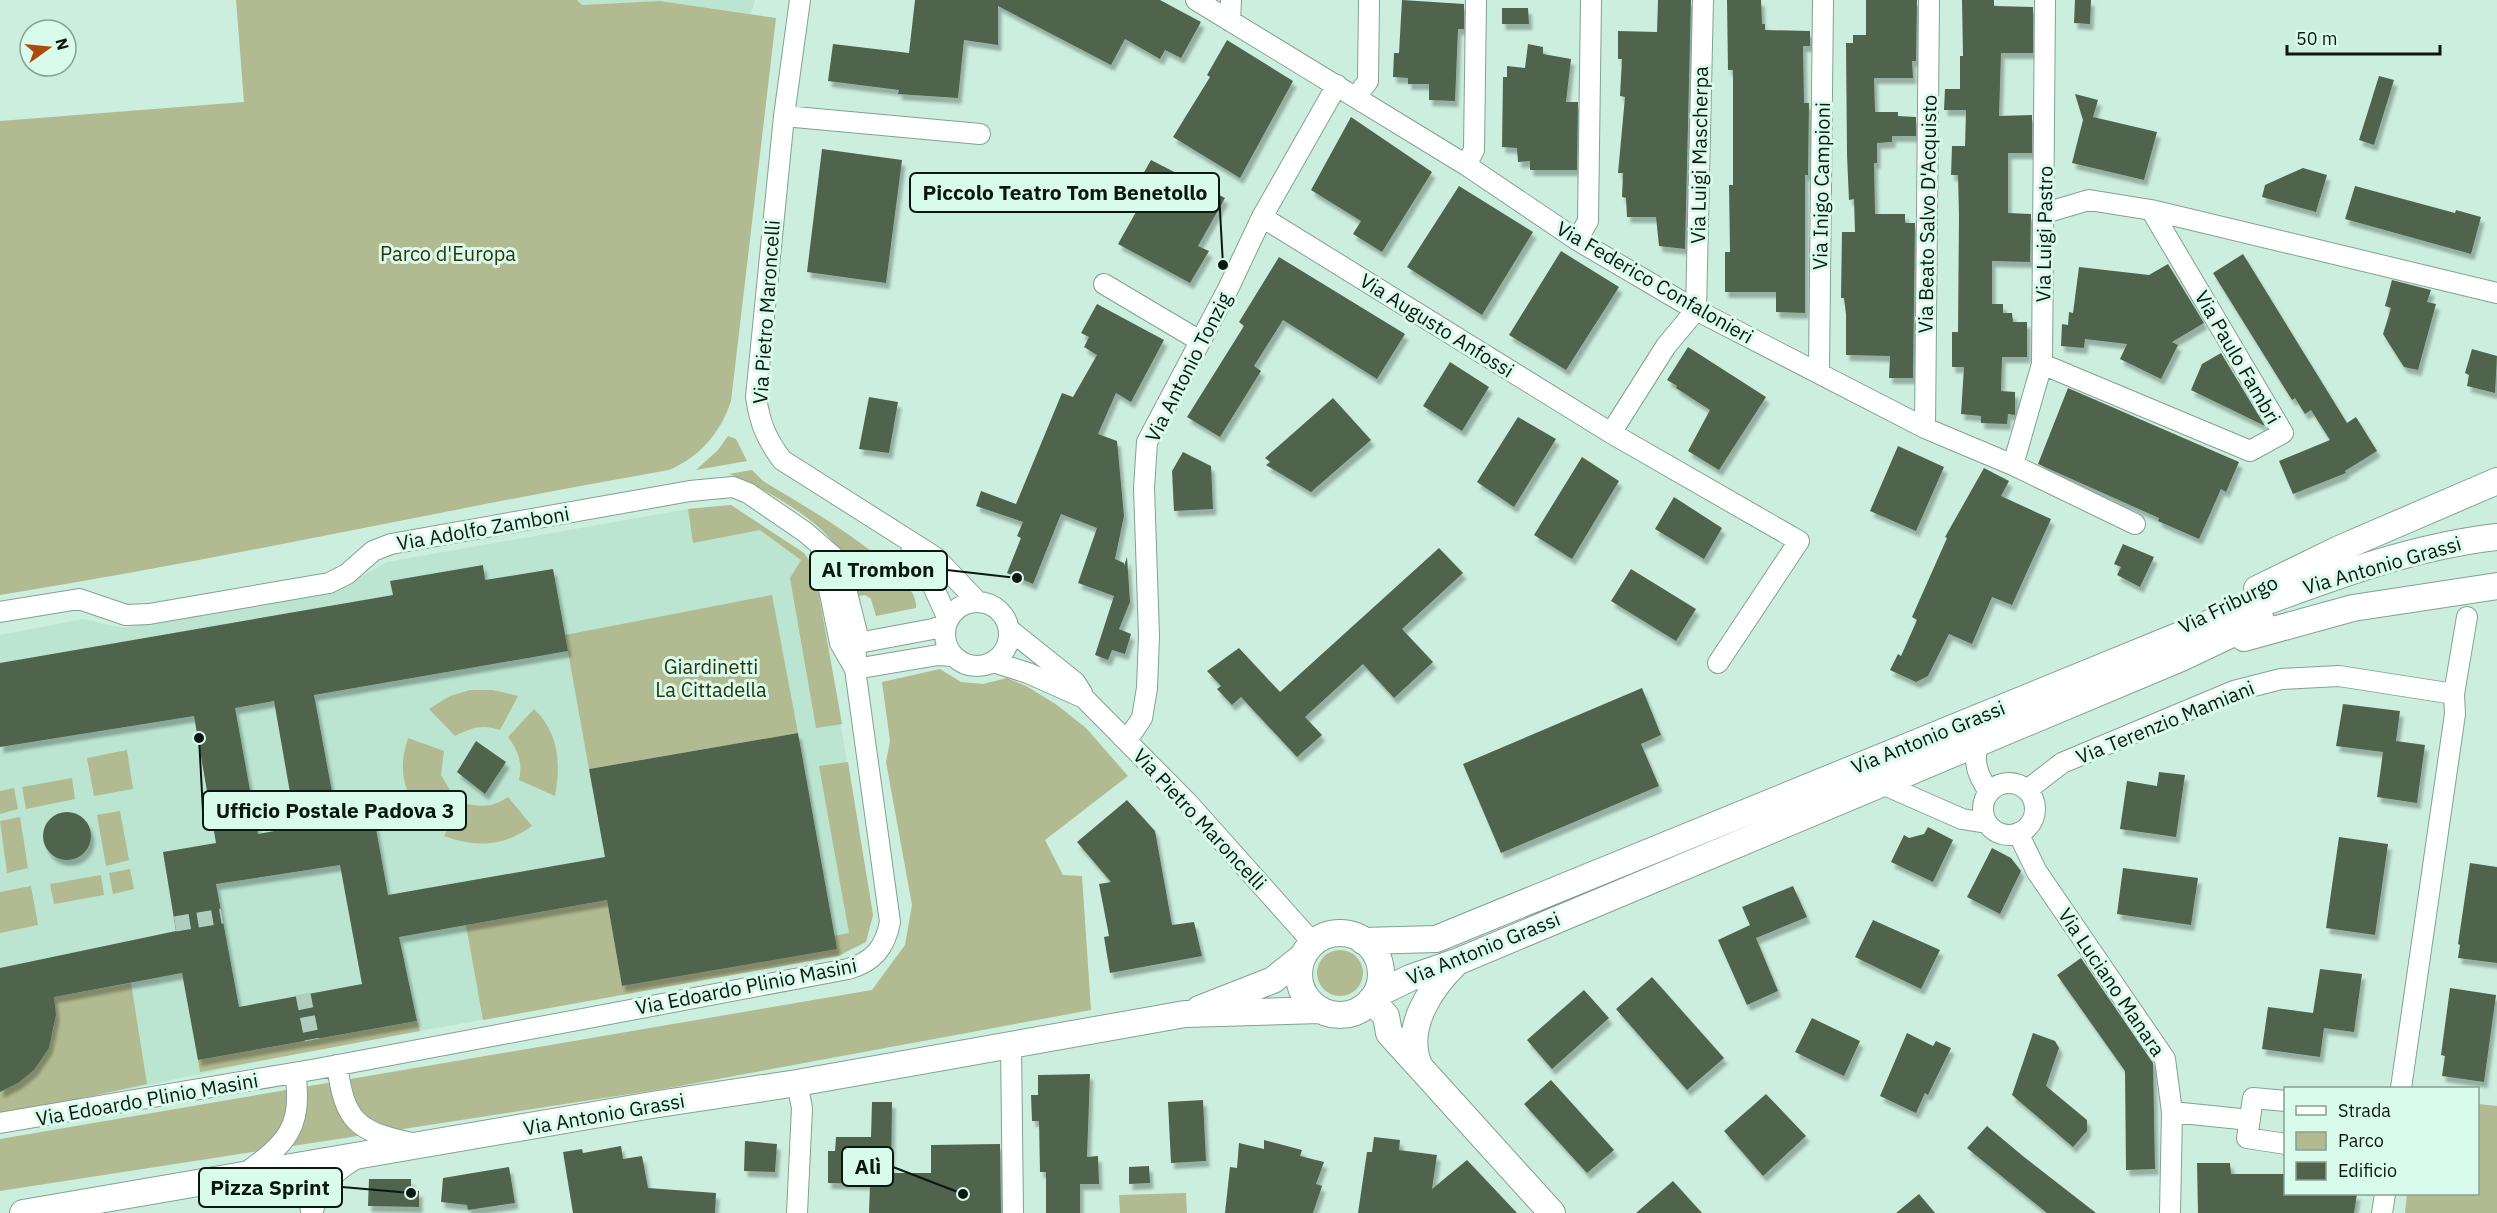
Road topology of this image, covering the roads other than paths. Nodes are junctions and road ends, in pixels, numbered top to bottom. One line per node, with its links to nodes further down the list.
1 (800, 0): 14 (street, Via Pietro Maroncelli)
2 (1196, 0): 11 (street, Via Federico Confalonieri)
3 (1231, 0): 11 (street)
4 (1370, 0): 13 (street)
5 (1476, 0): 16 (street)
6 (1591, 0): 20 (street)
7 (1703, 0): 23 (street, Via Luigi Mascherpa)
8 (1823, 0): 26 (street, Via Inigo Campioni)
9 (1929, 0): 27 (street, Via Beato Salvo D'Acquisto)
10 (2046, 0): 18 (street, Via Luigi Pastro)
11 (1230, 21): 12 (street, Via Federico Confalonieri)
12 (1337, 85): 13 (street, Via Federico Confalonieri); 19 (street, Via Antonio Tonzig)
13 (1356, 97): 16 (street, Via Federico Confalonieri)
14 (784, 116): 15 (street); 33 (street, Via Pietro Maroncelli)
15 (980, 134)
16 (1466, 165): 20 (street, Via Federico Confalonieri)
17 (2151, 210): 18 (street); 22 (street); 25 (street, Via Paulo Fambri)
18 (2045, 213): 25 (street, Via Luigi Pastro)
19 (1262, 218): 24 (street, Via Antonio Tonzig); 28 (street, Via Augusto Anfossi)
20 (1577, 240): 23 (street, Via Federico Confalonieri)
21 (1104, 284): 24 (street)
22 (2497, 293)
23 (1696, 310): 26 (street, Via Federico Confalonieri); 28 (street)
24 (1200, 341): 51 (street, Via Antonio Tonzig)
25 (2042, 364): 29 (street, Via Luigi Pastro)
26 (1819, 371): 27 (street, Via Federico Confalonieri)
27 (1925, 428): 29 (street, Via Federico Confalonieri)
28 (1611, 433): 47 (street, Via Augusto Anfossi)
29 (2013, 465): 31 (street, Via Federico Confalonieri)
30 (2497, 481): 44 (street, Via Friburgo)
31 (2135, 524)
32 (2497, 537): 44 (street, Via Antonio Grassi)
33 (908, 540): 37 (street, Via Pietro Maroncelli); 40 (street, Via Pietro Maroncelli)
34 (821, 546): 38 (street, Via Adolfo Zamboni); 42 (street, Via Adolfo Zamboni); 48 (street)
35 (2497, 553): 45 (street, Via Antonio Grassi)
36 (2497, 586): 45 (street, Via Friburgo)
37 (977, 601): 40 (street); 41 (street)
38 (0, 612)
39 (2467, 617): 49 (street)
40 (947, 621): 42 (street); 43 (street)
41 (1010, 630): 46 (street); 50 (street, Via Pietro Maroncelli)
42 (858, 643): 48 (street, Via Edoardo Plinio Masini)
43 (953, 656): 46 (street); 48 (street)
44 (2124, 656): 58 (street, Via Antonio Grassi)
45 (2181, 658): 52 (street, Via Antonio Grassi)
46 (993, 662): 50 (street, Via Pietro Maroncelli)
47 (1718, 663)
48 (855, 669): 66 (street, Via Edoardo Plinio Masini)
49 (2454, 694): 54 (street, Via Terenzio Mamiani); 70 (street)
50 (1084, 698): 51 (street, Via Pietro Maroncelli)
51 (1122, 736): 59 (street, Via Pietro Maroncelli)
52 (1978, 742): 53 (street, Via Antonio Grassi); 55 (street)
53 (1880, 783): 56 (street); 60 (street, Via Antonio Grassi)
54 (2027, 790): 55 (street); 57 (street)
55 (1989, 792): 56 (street)
56 (1986, 823): 57 (street)
57 (2018, 833): 72 (street, Via Luciano Manara)
58 (1363, 941): 59 (street); 61 (street)
59 (1308, 950): 62 (street); 63 (street, Via Antonio Grassi)
60 (1459, 961): 61 (street, Via Antonio Grassi); 67 (street)
61 (1373, 997): 62 (street); 64 (street)
62 (1333, 1012): 63 (street, Via Antonio Grassi); 64 (street)
63 (1185, 1014): 65 (street, Via Antonio Grassi)
64 (1389, 1033): 67 (street)
65 (1011, 1044): 69 (street, Via Antonio Grassi); 84 (street)
66 (337, 1065): 68 (street, Via Edoardo Plinio Masini); 76 (street)
67 (1419, 1065): 85 (street)
68 (295, 1073): 74 (street, Via Edoardo Plinio Masini); 79 (street)
69 (797, 1083): 76 (street, Via Antonio Grassi); 83 (street)
70 (2401, 1087)
71 (2284, 1101): 73 (street)
72 (2172, 1112): 73 (street); 86 (street, Via Luciano Manara)
73 (2250, 1120): 75 (street)
74 (0, 1123)
75 (2284, 1144)
76 (423, 1145): 77 (street, Via Antonio Grassi)
77 (362, 1155): 78 (street, Via Antonio Grassi); 82 (street)
78 (304, 1166): 79 (street, Via Antonio Grassi); 82 (street)
79 (237, 1178): 81 (street, Via Antonio Grassi)
80 (2385, 1195): 87 (street)
81 (23, 1213)
82 (312, 1213)
83 (797, 1213)
84 (1013, 1213)
85 (1552, 1213)
86 (2170, 1213)
87 (2382, 1213)

